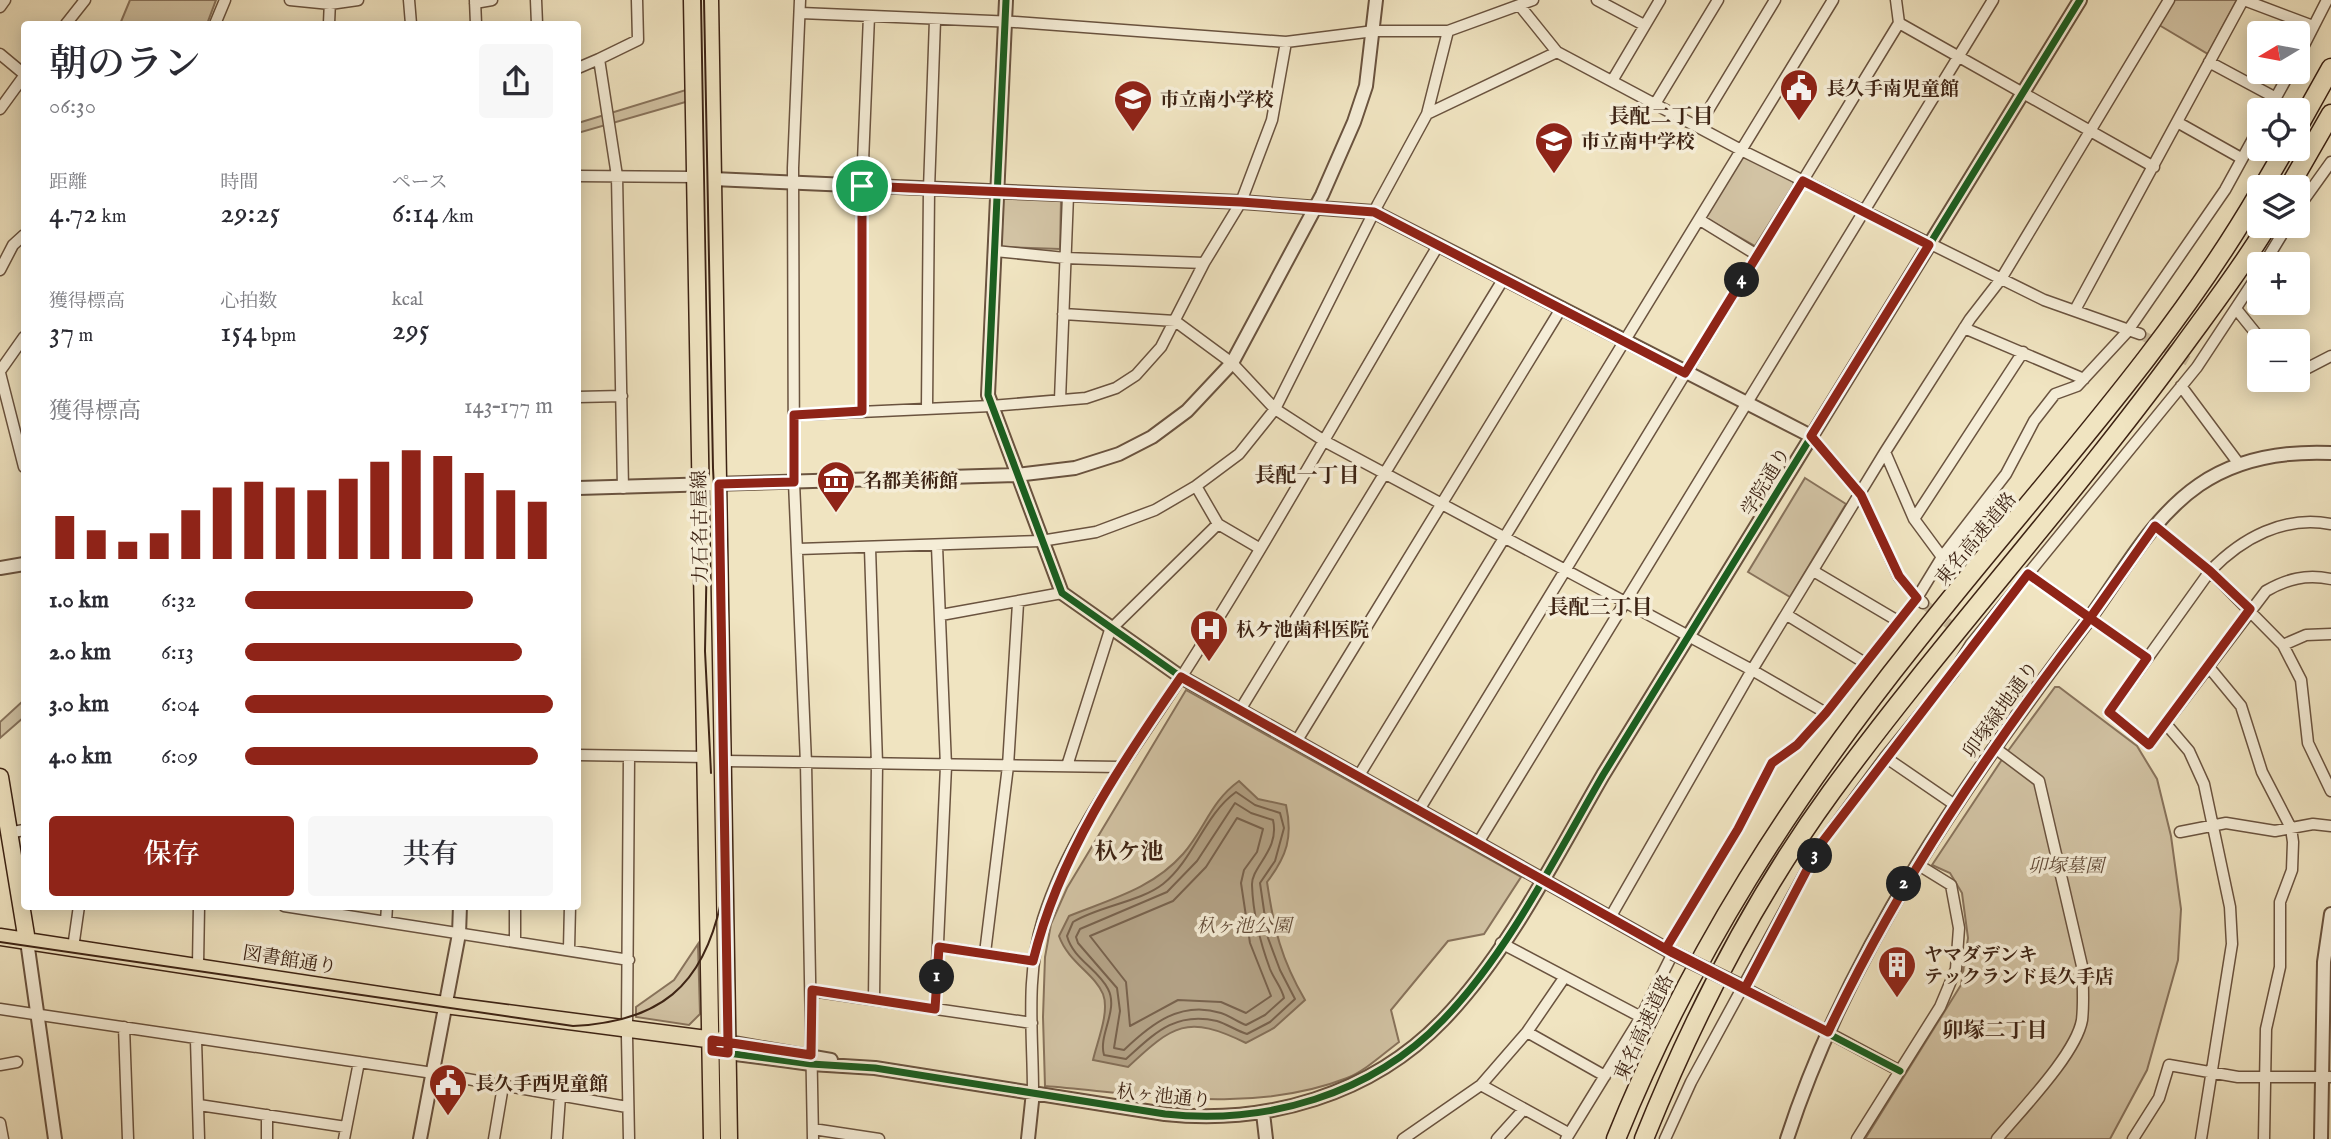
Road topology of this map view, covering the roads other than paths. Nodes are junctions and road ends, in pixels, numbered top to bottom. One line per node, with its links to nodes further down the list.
1 (5, 0): 30 (street)
2 (85, 0): 34 (street)
3 (225, 0): 35 (street)
4 (290, 0): 27 (street)
5 (358, 0): 27 (street)
6 (409, 0): 37 (street)
7 (492, 0): 28 (street)
8 (536, 0): 39 (street)
9 (637, 0): 51 (street)
10 (692, 0): 77 (main road, 力石名古屋線)
11 (710, 0): 77 (main road, 力石名古屋線)
12 (800, 0): 31 (street)
13 (1006, 0): 40 (street)
14 (1376, 0): 44 (street)
15 (1533, 0): 29 (street)
16 (1597, 0): 42 (street)
17 (1660, 0): 42 (street)
18 (1718, 0): 61 (street)
19 (1775, 0): 67 (street)
20 (1833, 0): 70 (street)
21 (1896, 0): 41 (street)
22 (1993, 0): 50 (street)
23 (2080, 0): 60 (street, 学院通り)
24 (2169, 0): 68 (street)
25 (2243, 0): 43 (street); 52 (street)
26 (2327, 0): 43 (street)
27 (330, 2): 36 (street)
28 (475, 2): 38 (street)
29 (1520, 6): 45 (street); 48 (street)
30 (0, 7)
31 (801, 13): 32 (street); 79 (street)
32 (869, 16): 33 (street); 80 (street)
33 (935, 20): 40 (street); 81 (street)
34 (68, 21)
35 (216, 21)
36 (329, 21)
37 (411, 21)
38 (476, 21)
39 (537, 21)
40 (1004, 21): 47 (street); 82 (street)
41 (1899, 23): 50 (street); 78 (street)
42 (1644, 25): 57 (street)
43 (2313, 26): 46 (street)
44 (1374, 31): 45 (street); 47 (street); 86 (street)
45 (1448, 31): 64 (street)
46 (2310, 32)
47 (1286, 42): 85 (street)
48 (1557, 52): 57 (street); 64 (street)
49 (0, 54): 55 (street)
50 (1959, 55): 60 (street); 87 (street)
51 (599, 59): 53 (street); 76 (street)
52 (2210, 62): 59 (street); 66 (street)
53 (581, 67)
54 (2331, 68): 62 (highway)
55 (21, 72)
56 (21, 79): 63 (street)
57 (1612, 81): 61 (street)
58 (2284, 84): 59 (street)
59 (2276, 98)
60 (2021, 99): 68 (street); 94 (street, 学院通り)
61 (1655, 104): 67 (street)
62 (2310, 106)
63 (0, 109)
64 (1427, 114): 89 (street)
65 (2331, 114): 74 (highway)
66 (2177, 122): 71 (street); 73 (street)
67 (1698, 127): 70 (street)
68 (2089, 130): 73 (street); 101 (street)
69 (2247, 148): 71 (street)
70 (1741, 150): 78 (street); 90 (street)
71 (2241, 158): 110 (street)
72 (2331, 162): 83 (street)
73 (2154, 167): 104 (street)
74 (2296, 175)
75 (581, 176): 76 (street)
76 (617, 176): 77 (street); 122 (street)
77 (705, 178): 79 (street); 140 (main road, 力石名古屋線); 141 (main road, 力石名古屋線)
78 (1803, 181): 87 (street); 96 (street)
79 (793, 184): 80 (street); 130 (street)
80 (862, 186): 81 (street); 129 (street)
81 (929, 189): 82 (street); 127 (street)
82 (998, 191): 84 (street); 95 (street)
83 (2310, 191)
84 (1068, 195): 85 (street); 97 (street)
85 (1241, 202): 86 (street); 98 (street)
86 (1314, 207): 89 (street); 116 (street)
87 (1864, 211): 94 (street); 125 (street)
88 (2247, 211): 293 (highway, 東名高速道路)
89 (1374, 212): 93 (street); 128 (street)
90 (1700, 220): 96 (street); 113 (street)
91 (21, 238): 99 (street)
92 (2258, 238): 294 (highway)
93 (1439, 244): 100 (street); 132 (street)
94 (1929, 245): 101 (street); 131 (street, 学院通り)
95 (995, 251): 97 (street); 126 (street)
96 (1757, 255): 119 (street)
97 (1065, 258): 98 (street); 106 (street)
98 (1204, 263): 107 (street)
99 (0, 270)
100 (1504, 278): 103 (street); 137 (street)
101 (2001, 279): 104 (street); 108 (street)
102 (2247, 293): 105 (street)
103 (1562, 307): 113 (street); 146 (street)
104 (2076, 310): 110 (street)
105 (2237, 310): 109 (street); 121 (street)
106 (1063, 314): 107 (street); 124 (street)
107 (1175, 321): 116 (street); 124 (street)
108 (1964, 328): 114 (street); 133 (street)
109 (2252, 329)
110 (2127, 332): 111 (street); 120 (street)
111 (2140, 334)
112 (21, 341): 118 (street)
113 (1624, 341): 119 (street); 151 (street)
114 (2023, 352): 120 (street); 147 (street)
115 (2331, 356): 117 (street)
116 (1232, 363): 128 (street); 138 (street)
117 (2310, 367)
118 (0, 372): 135 (street)
119 (1685, 373): 125 (street); 160 (street)
120 (2084, 379): 157 (street)
121 (2181, 386): 136 (street); 163 (street)
122 (622, 396): 123 (street); 144 (street)
123 (581, 397)
124 (1059, 400): 126 (street)
125 (1748, 404): 131 (street); 167 (street)
126 (991, 406): 127 (street); 138 (street)
127 (927, 408): 129 (street)
128 (1275, 409): 132 (street); 142 (street)
129 (862, 411): 130 (street)
130 (794, 415): 139 (street)
131 (1811, 436): 145 (street); 176 (street, 学院通り)
132 (1326, 442): 137 (street); 155 (street)
133 (1885, 452): 145 (street); 147 (street)
134 (2331, 453): 136 (street, 卯塚緑地通り)
135 (21, 455)
136 (2239, 464): 150 (street, 卯塚緑地通り)
137 (1385, 474): 146 (street); 183 (street)
138 (1016, 475): 139 (street); 152 (street)
139 (794, 482): 140 (street); 156 (street)
140 (719, 484): 141 (street); 192 (main road, 力石名古屋線)
141 (700, 486): 144 (street); 190 (main road, 力石名古屋線)
142 (1196, 486): 148 (street); 152 (street)
143 (581, 488): 144 (street)
144 (624, 488)
145 (1861, 495): 162 (street); 166 (street)
146 (1443, 505): 151 (street); 186 (street)
147 (1914, 519): 157 (street)
148 (1218, 524): 155 (street); 174 (street)
149 (2331, 524): 161 (street)
150 (2155, 526): 161 (street); 172 (street, 卯塚緑地通り)
151 (1505, 538): 160 (street); 200 (street)
152 (1041, 541): 153 (street); 165 (street)
153 (937, 546): 154 (street); 170 (street)
154 (870, 548): 156 (street); 194 (street)
155 (1259, 548): 182 (street)
156 (798, 549): 193 (street)
157 (1942, 557): 166 (street)
158 (21, 564): 159 (street)
159 (0, 568)
160 (1565, 570): 167 (street); 203 (street)
161 (2210, 571): 169 (street); 178 (street)
162 (1815, 572): 171 (street); 173 (street)
163 (2028, 574): 172 (street); 191 (street)
164 (2331, 579): 169 (street)
165 (1062, 593): 168 (street); 174 (street)
166 (1920, 600): 173 (street)
167 (1625, 602): 176 (street); 209 (street)
168 (1018, 603): 170 (street); 196 (street)
169 (2250, 609): 177 (street); 180 (street)
170 (941, 615): 195 (street)
171 (1787, 615): 179 (street); 181 (street)
172 (2090, 618): 178 (street); 187 (street, 卯塚緑地通り)
173 (1898, 621): 179 (street)
174 (1110, 630): 182 (street); 197 (street)
175 (2331, 634): 177 (street)
176 (1690, 637): 181 (street); 211 (street, 学院通り)
177 (2283, 645): 201 (street)
178 (2147, 658): 185 (street)
179 (1865, 663): 184 (street)
180 (2208, 666): 185 (street); 206 (street)
181 (1752, 670): 184 (street); 222 (street)
182 (1181, 677): 183 (street); 198 (street)
183 (1240, 710): 186 (street)
184 (1826, 713): 232 (street)
185 (2166, 724): 204 (street)
186 (1296, 742): 200 (street)
187 (1995, 748): 202 (street, 卯塚緑地通り); 298 (street)
188 (581, 755): 189 (street)
189 (629, 757): 190 (street); 234 (street)
190 (708, 757): 252 (main road, 力石名古屋線)
191 (1885, 757): 202 (street); 238 (street)
192 (724, 761): 193 (street); 252 (main road, 力石名古屋線)
193 (806, 763): 194 (street); 239 (street)
194 (877, 764): 195 (street); 240 (street)
195 (946, 766): 196 (street); 229 (street)
196 (1008, 766): 197 (street); 233 (street)
197 (1067, 766): 198 (street)
198 (1120, 767): 235 (street)
199 (0, 777): 207 (main road)
200 (1358, 777): 203 (street)
201 (2330, 786)
202 (1955, 805): 210 (street, 卯塚緑地通り)
203 (1419, 810): 209 (street)
204 (2214, 824): 206 (street); 208 (street); 259 (street)
205 (2331, 826): 206 (street)
206 (2291, 828): 261 (street)
207 (17, 832): 212 (main road)
208 (2180, 832)
209 (1479, 843): 211 (street)
210 (1917, 864): 250 (street, 卯塚緑地通り); 257 (street)
211 (1543, 879): 222 (street); 228 (street, 杁ヶ池通り)
212 (21, 880)
213 (23, 910): 226 (main road)
214 (78, 910): 230 (street)
215 (199, 910): 236 (street)
216 (326, 910): 223 (street)
217 (387, 910): 223 (street)
218 (460, 910): 224 (street)
219 (515, 910): 227 (street)
220 (570, 910): 231 (street)
221 (2331, 914): 262 (street)
222 (1611, 916): 232 (street)
223 (386, 922): 224 (street)
224 (459, 934): 227 (street); 241 (street)
225 (0, 937): 226 (main road, 図書館通り)
226 (26, 941): 230 (main road, 図書館通り); 244 (street)
227 (515, 942): 231 (street)
228 (1501, 943): 237 (street); 270 (street, 杁ヶ池通り)
229 (939, 947): 233 (street); 243 (street)
230 (73, 948): 236 (main road, 図書館通り)
231 (569, 949): 234 (street)
232 (1670, 951): 238 (street, bridge); 245 (street)
233 (985, 953): 235 (street)
234 (629, 960): 248 (street)
235 (1033, 961): 246 (street)
236 (198, 965): 241 (main road, 図書館通り)
237 (1564, 978): 245 (street); 249 (street)
238 (1745, 988): 250 (street); 295 (street)
239 (812, 990): 240 (street); 253 (street)
240 (874, 999): 243 (street)
241 (446, 1005): 248 (main road, 図書館通り); 258 (street)
242 (0, 1009): 244 (street)
243 (935, 1009): 246 (street)
244 (38, 1014): 247 (street); 277 (street)
245 (1641, 1017): 260 (street)
246 (1031, 1023): 265 (street)
247 (124, 1027): 251 (street); 278 (street)
248 (627, 1031): 252 (main road, 図書館通り); 268 (street)
249 (1527, 1032): 260 (street); 263 (street)
250 (1828, 1032): 257 (street); 296 (street, 卯塚緑地通り)
251 (196, 1040): 255 (street); 267 (street)
252 (720, 1046): 253 (street, 杁ヶ池通り); 286 (main road); 287 (main road)
253 (811, 1059): 265 (street, 杁ヶ池通り); 274 (street)
254 (17, 1062): 256 (street)
255 (359, 1062): 258 (street); 273 (street)
256 (0, 1065)
257 (1900, 1071): 297 (street)
258 (433, 1073): 264 (street); 282 (street)
259 (2211, 1075): 261 (street); 299 (street); 300 (street)
260 (1605, 1076): 275 (street)
261 (2266, 1077): 262 (street); 301 (street)
262 (2327, 1077): 302 (street)
263 (1481, 1085): 269 (street); 291 (street)
264 (503, 1086): 266 (street); 283 (street)
265 (1033, 1093): 270 (street, 杁ヶ池通り); 289 (street)
266 (560, 1096): 268 (street); 284 (street)
267 (199, 1105): 271 (street); 279 (street)
268 (627, 1107): 285 (street)
269 (1524, 1109): 275 (street); 292 (street)
270 (1263, 1113): 290 (street)
271 (267, 1115): 273 (street); 280 (street)
272 (0, 1123): 276 (street)
273 (346, 1127): 281 (street)
274 (813, 1134): 288 (street)
275 (1567, 1136)
276 (3, 1139)
277 (55, 1139)
278 (128, 1139)
279 (199, 1139)
280 (267, 1139)
281 (344, 1139)
282 (420, 1139)
283 (494, 1139)
284 (557, 1139)
285 (629, 1139)
286 (712, 1139)
287 (729, 1139)
288 (879, 1139)
289 (1028, 1139)
290 (1266, 1139)
291 (1403, 1139)
292 (1497, 1139)
293 (1616, 1139)
294 (1644, 1139)
295 (1665, 1139)
296 (1787, 1139)
297 (1857, 1139)
298 (1997, 1139)
299 (2133, 1139)
300 (2201, 1139)
301 (2264, 1139)
302 (2321, 1139)

